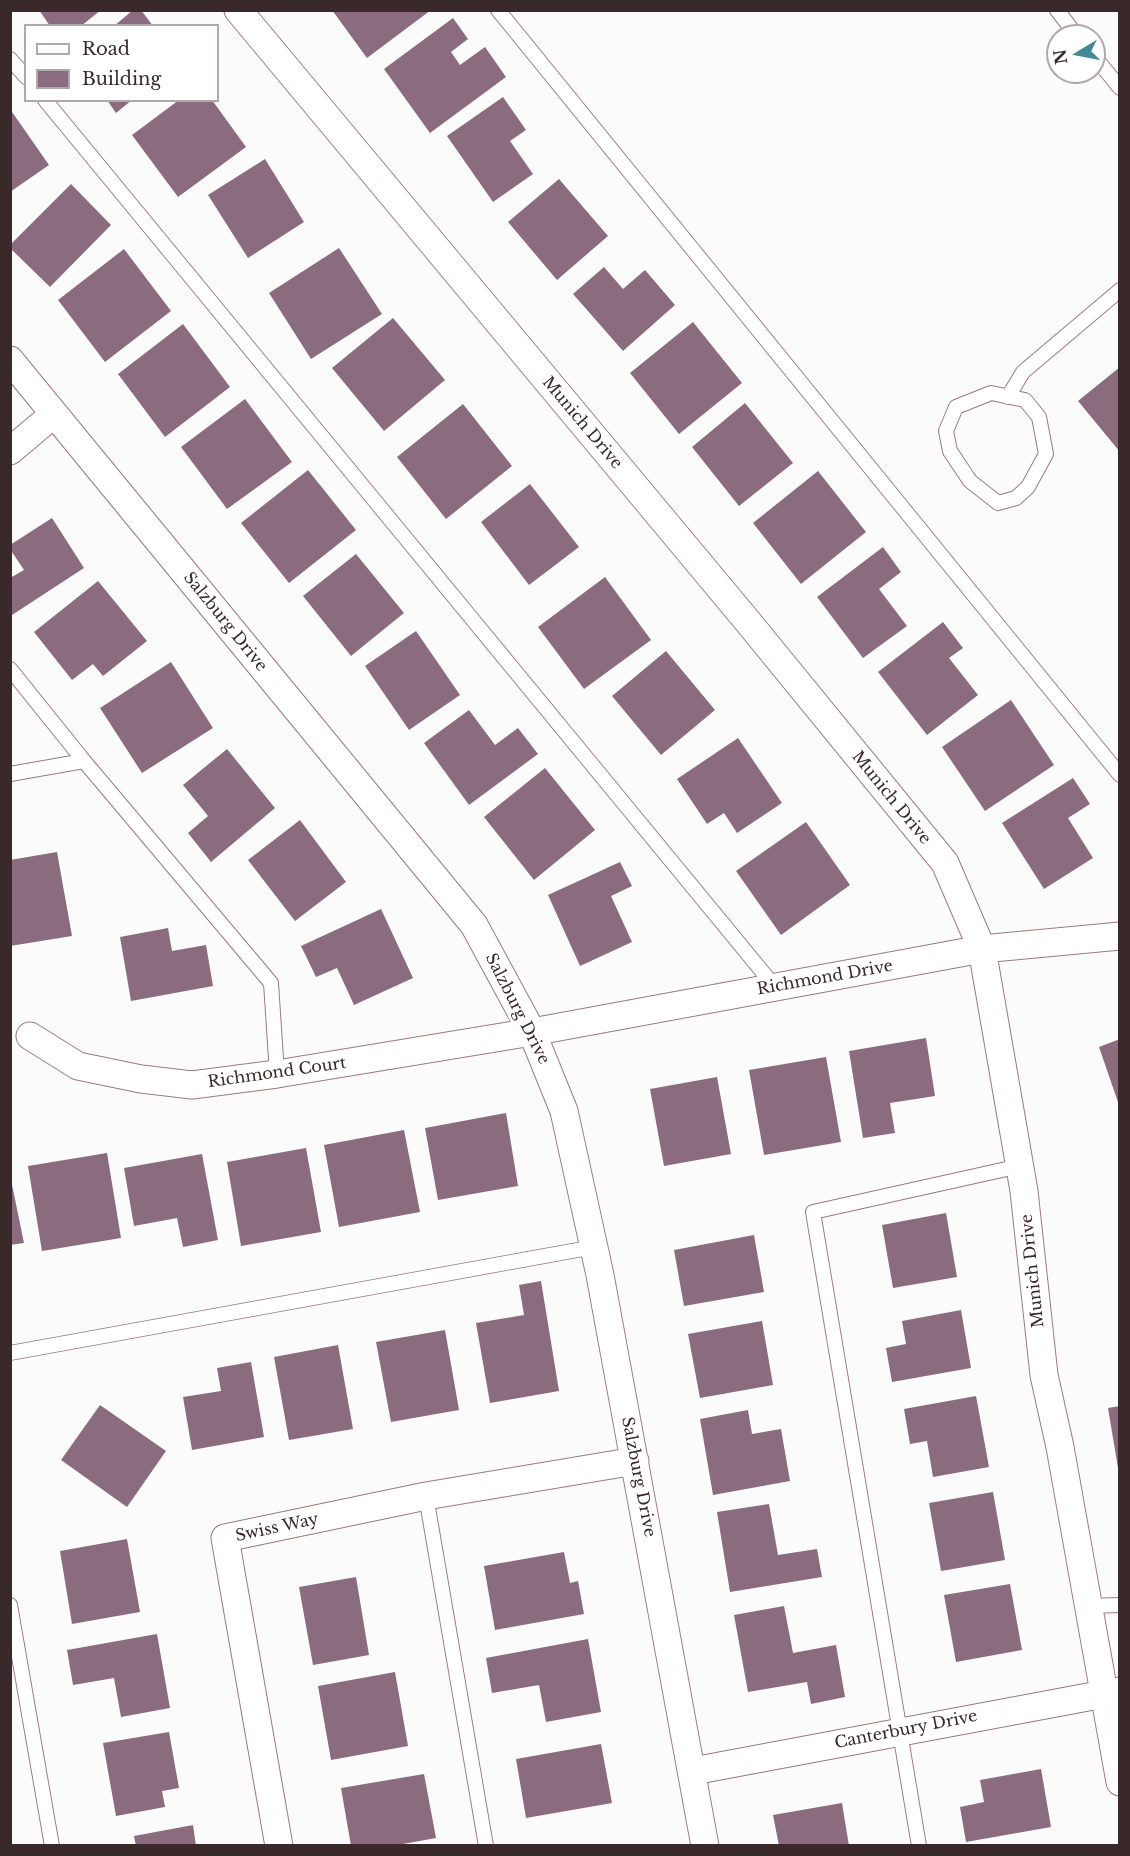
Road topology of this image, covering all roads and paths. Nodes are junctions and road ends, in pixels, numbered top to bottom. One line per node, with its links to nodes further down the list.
1 (238, 10): 20 (street, Munich Drive)
2 (498, 10): 18 (lane)
3 (1057, 10): 4 (lane)
4 (1068, 24)
5 (10, 59): 7 (lane)
6 (1106, 71): 8 (lane)
7 (24, 75)
8 (1119, 88)
9 (47, 102): 21 (lane)
10 (1119, 290): 12 (lane)
11 (10, 360): 13 (street, Salzburg Drive)
12 (1008, 397): 12 (lane)
13 (54, 414): 14 (street); 22 (street, Salzburg Drive)
14 (10, 451)
15 (10, 669): 16 (lane)
16 (84, 761): 17 (lane); 24 (lane)
17 (10, 774)
18 (1119, 775)
19 (1119, 936): 20 (street, Richmond Drive)
20 (982, 949): 21 (street, Richmond Drive); 25 (street, Munich Drive)
21 (775, 987): 22 (street, Richmond Drive)
22 (532, 1032): 24 (street, Richmond Court); 26 (street, Salzburg Drive)
23 (30, 1036): 24 (street, Richmond Court)
24 (277, 1074)
25 (1020, 1166): 32 (street, Munich Drive); 34 (lane)
26 (594, 1247): 27 (lane); 28 (street, Salzburg Drive)
27 (10, 1353)
28 (635, 1461): 29 (street, Swiss Way); 35 (street, Salzburg Drive)
29 (426, 1496): 38 (street, Swiss Way); 39 (lane)
30 (10, 1605): 37 (lane)
31 (1119, 1605): 32 (lane)
32 (1087, 1606): 33 (street, Munich Drive)
33 (1112, 1692): 34 (street, Canterbury Drive); 36 (street, Munich Drive)
34 (900, 1731): 35 (street, Canterbury Drive); 41 (lane)
35 (693, 1771): 40 (street, Salzburg Drive)
36 (1119, 1782)
37 (52, 1845)
38 (279, 1845)
39 (486, 1845)
40 (705, 1845)
41 (919, 1845)

